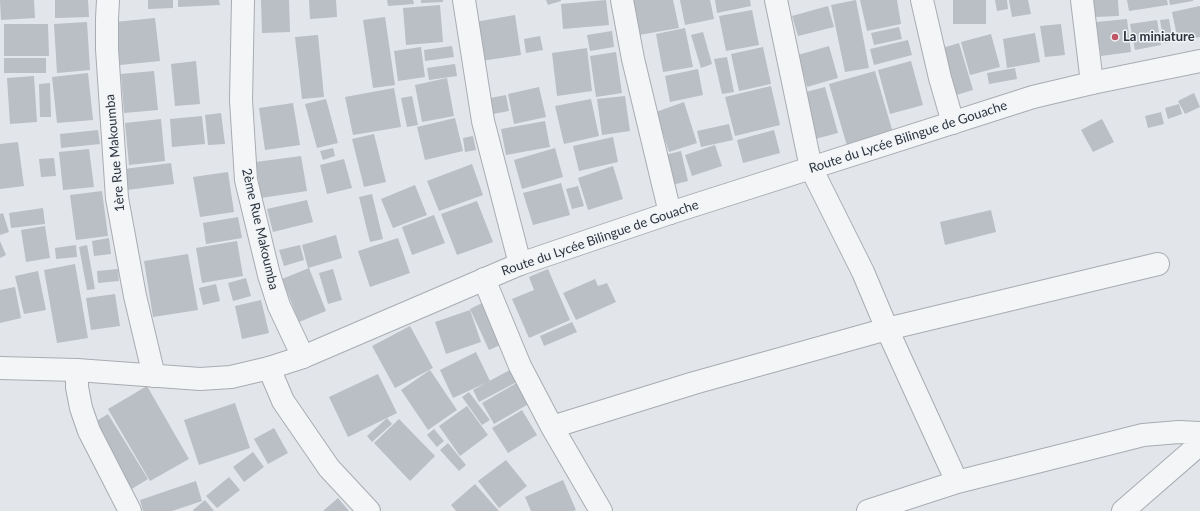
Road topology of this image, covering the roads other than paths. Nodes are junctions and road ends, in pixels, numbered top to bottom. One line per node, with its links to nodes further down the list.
1 (108, 0): 21 (street, 1ère Rue Makoumba)
2 (243, 0): 17 (street, 2ème Rue Makoumba)
3 (464, 0): 13 (street)
4 (622, 0): 12 (street)
5 (776, 0): 11 (street)
6 (922, 0): 10 (street)
7 (1082, 0): 9 (street)
8 (1200, 61): 9 (street, Route du Lycée Bilingue de Gouache)
9 (1092, 83): 10 (street, Route du Lycée Bilingue de Gouache)
10 (953, 123): 11 (street, Route du Lycée Bilingue de Gouache)
11 (811, 168): 12 (street, Route du Lycée Bilingue de Gouache); 16 (street)
12 (670, 213): 13 (street, Route du Lycée Bilingue de Gouache)
13 (520, 264): 15 (street, Route du Lycée Bilingue de Gouache)
14 (1158, 264): 16 (street)
15 (484, 279): 17 (street, Route du Lycée Bilingue de Gouache); 22 (street)
16 (887, 329): 22 (street); 25 (street)
17 (303, 357): 19 (street, Route du Lycée Bilingue de Gouache)
18 (0, 368): 20 (street, Route du Lycée Bilingue de Gouache)
19 (269, 368): 21 (street, Route du Lycée Bilingue de Gouache); 27 (street)
20 (77, 370): 21 (street, Route du Lycée Bilingue de Gouache); 26 (street)
21 (154, 376)
22 (552, 427): 28 (street)
23 (1200, 433): 25 (street)
24 (1200, 444): 30 (street)
25 (957, 482): 29 (street)
26 (130, 511)
27 (369, 511)
28 (601, 511)
29 (868, 511)
30 (1123, 511)

